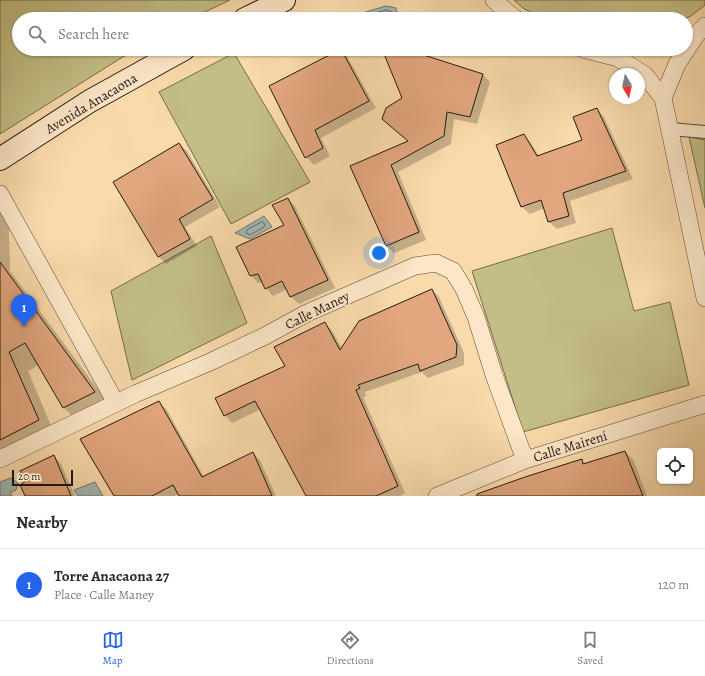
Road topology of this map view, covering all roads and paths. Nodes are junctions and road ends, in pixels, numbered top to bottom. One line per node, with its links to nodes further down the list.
1 (284, 0): 3 (main road)
2 (494, 0): 4 (street)
3 (259, 12)
4 (507, 12)
5 (705, 26): 6 (street)
6 (693, 40)
7 (171, 56): 13 (main road, Avenida Anacaona)
8 (610, 56): 10 (street)
9 (682, 56): 10 (street)
10 (663, 98): 11 (street)
11 (670, 129): 12 (street); 15 (street)
12 (705, 132)
13 (0, 159)
14 (0, 194): 16 (street)
15 (705, 298)
16 (116, 403): 18 (street, Calle Maney); 19 (street, Calle Maney)
17 (705, 404): 19 (street, Calle Mairení)
18 (0, 459)
19 (525, 460): 20 (street, Calle Mairení)
20 (437, 496)

